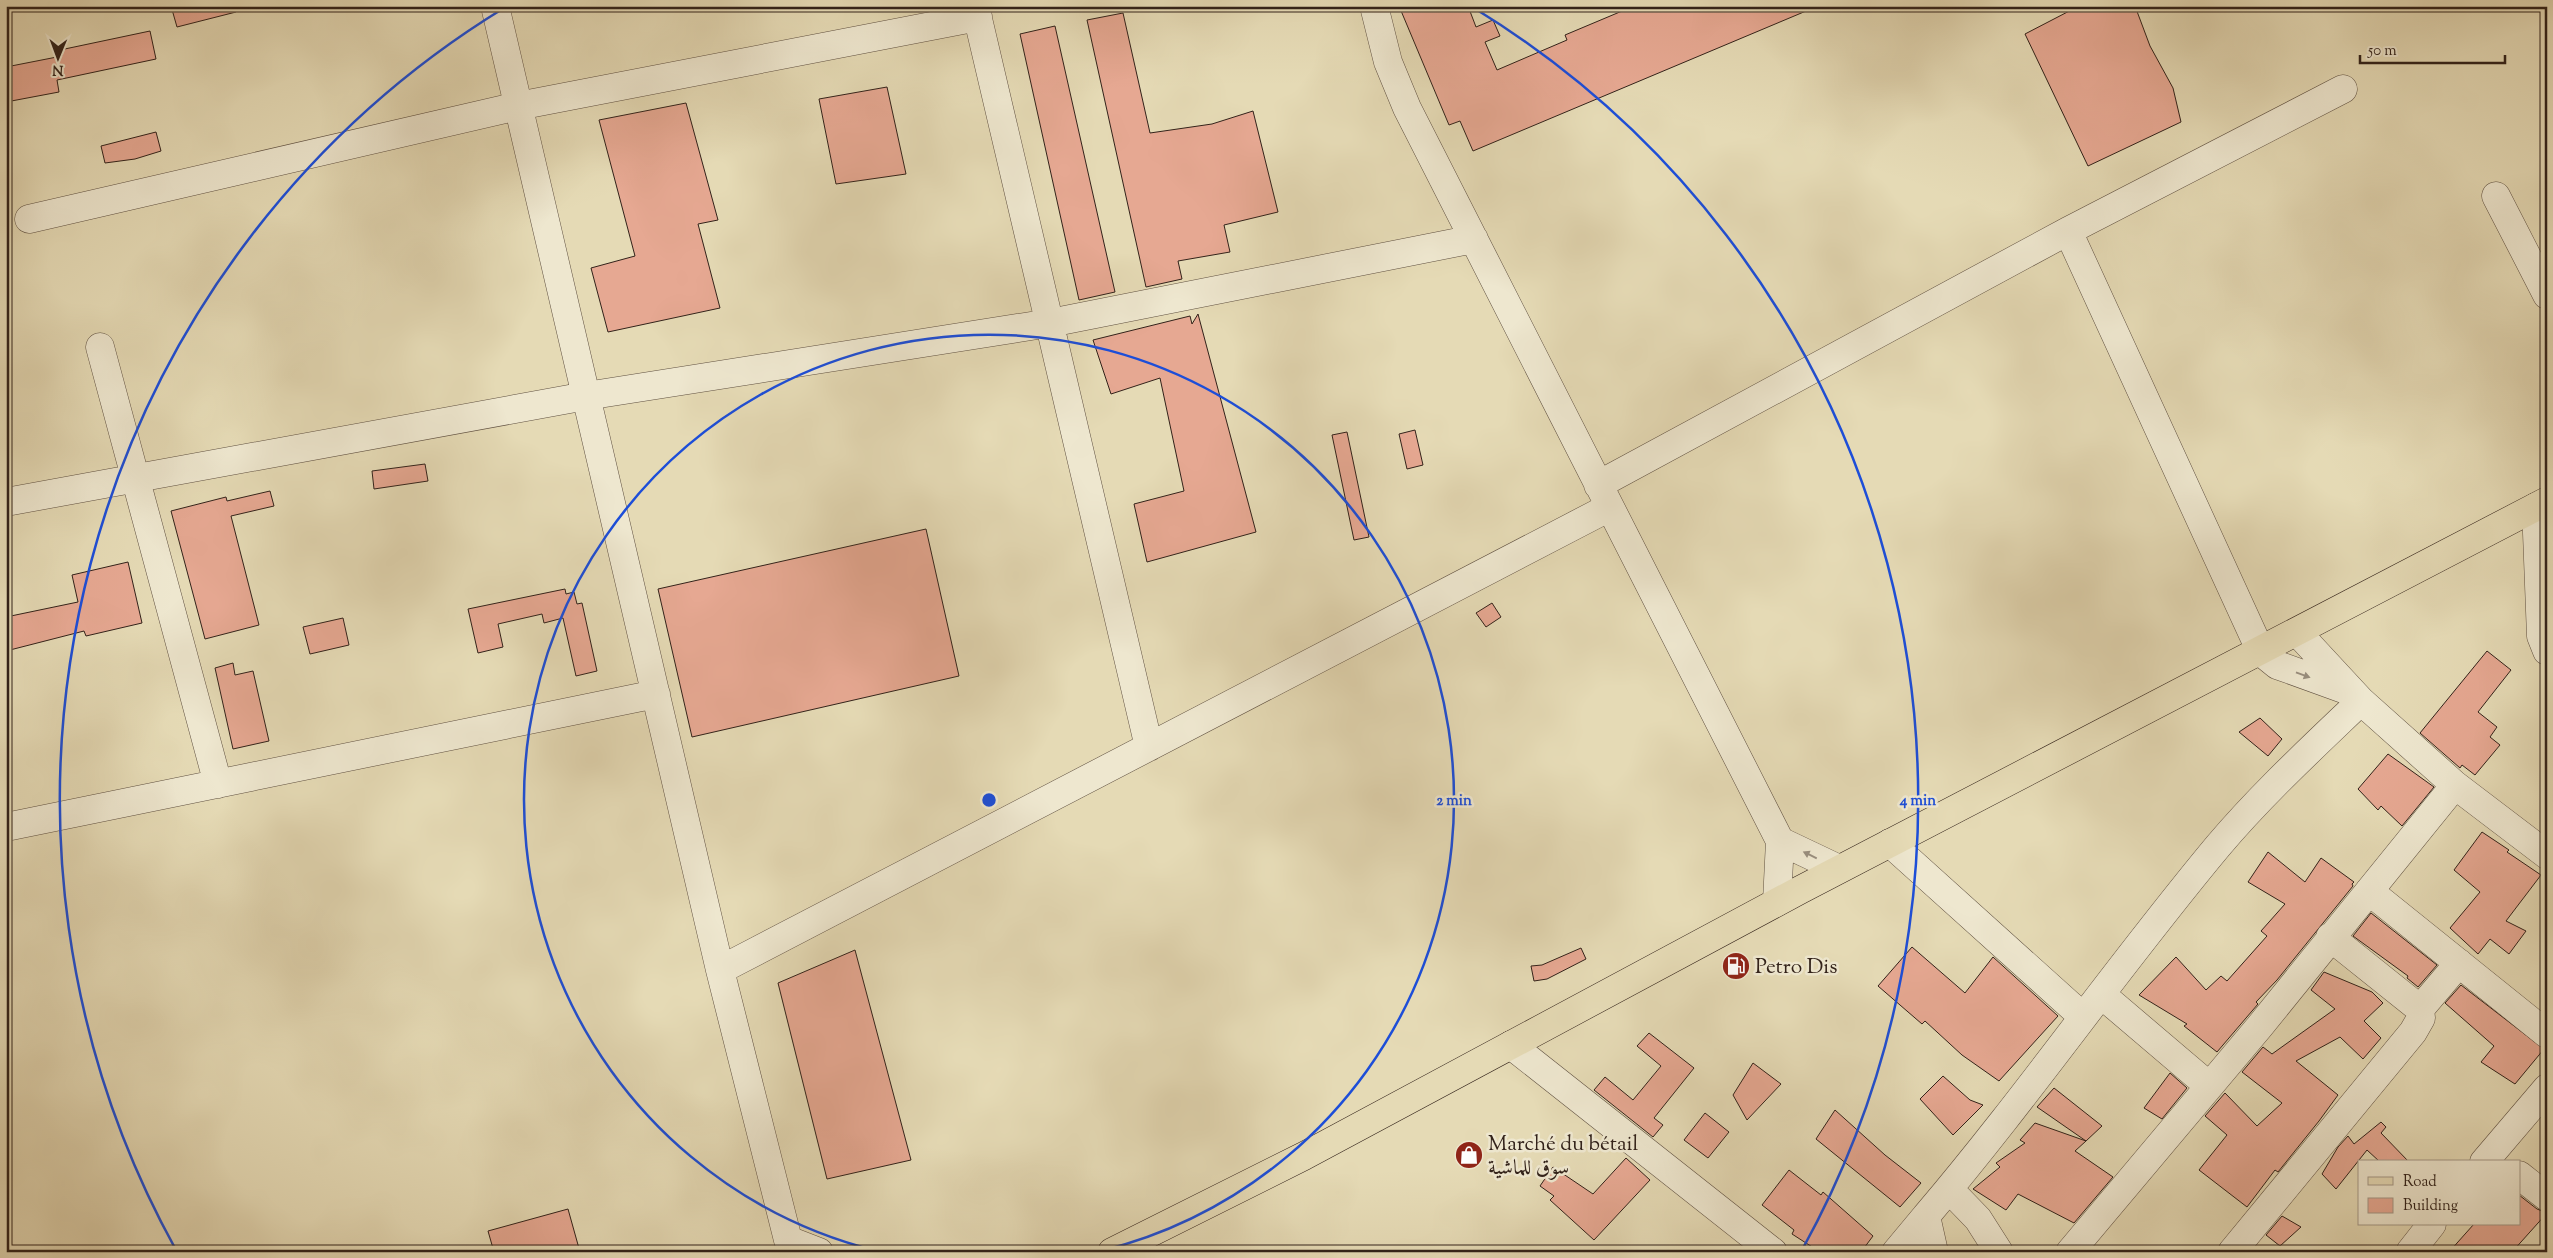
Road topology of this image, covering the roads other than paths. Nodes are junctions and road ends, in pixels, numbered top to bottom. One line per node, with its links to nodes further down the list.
1 (495, 6): 5 (street)
2 (1374, 6): 9 (street)
3 (977, 12): 5 (street); 11 (street)
4 (2343, 89): 8 (street)
5 (518, 106): 7 (street); 13 (street)
6 (2496, 196): 10 (street)
7 (29, 219)
8 (2068, 231): 15 (street); 20 (street)
9 (1474, 239): 11 (street); 15 (street)
10 (2547, 295)
11 (1050, 323): 13 (street); 23 (street)
12 (100, 347): 14 (street)
13 (586, 396): 14 (street); 21 (street)
14 (134, 478): 16 (street); 24 (street)
15 (1604, 496): 23 (street); 27 (street)
16 (6, 502)
17 (2541, 504): 18 (main road); 19 (street)
18 (2297, 632): 20 (main road); 22 (street)
19 (2547, 651)
20 (2261, 652): 22 (street, one-way to 22); 28 (main road)
21 (656, 694): 24 (street); 35 (street)
22 (2356, 697): 25 (street); 36 (street)
23 (1149, 747): 35 (street)
24 (218, 784): 26 (street)
25 (2455, 785): 29 (street); 31 (street)
26 (6, 827)
27 (1780, 841): 30 (street, one-way to 27); 32 (street)
28 (1890, 842): 30 (main road); 38 (street)
29 (2547, 855)
30 (1839, 869): 32 (main road)
31 (2369, 891): 33 (street); 34 (street)
32 (1777, 902): 40 (main road)
33 (2330, 937): 37 (street); 41 (street)
34 (2458, 963): 37 (street); 39 (street)
35 (720, 970): 50 (street)
36 (2102, 995): 38 (street); 41 (street)
37 (2420, 1009): 57 (street)
38 (2082, 1016): 45 (street)
39 (2547, 1034)
40 (1511, 1045): 49 (main road); 52 (street)
41 (2210, 1086): 56 (street)
42 (2547, 1088): 43 (street)
43 (2493, 1159)
44 (2520, 1176): 46 (street)
45 (1949, 1190): 47 (street); 55 (street)
46 (2547, 1197)
47 (1926, 1216): 53 (street); 54 (street)
48 (2430, 1226): 58 (street)
49 (1142, 1243): 51 (main road)
50 (819, 1252)
51 (1112, 1252)
52 (1773, 1252)
53 (1896, 1252)
54 (1934, 1252)
55 (1999, 1252)
56 (2070, 1252)
57 (2232, 1252)
58 (2410, 1252)

